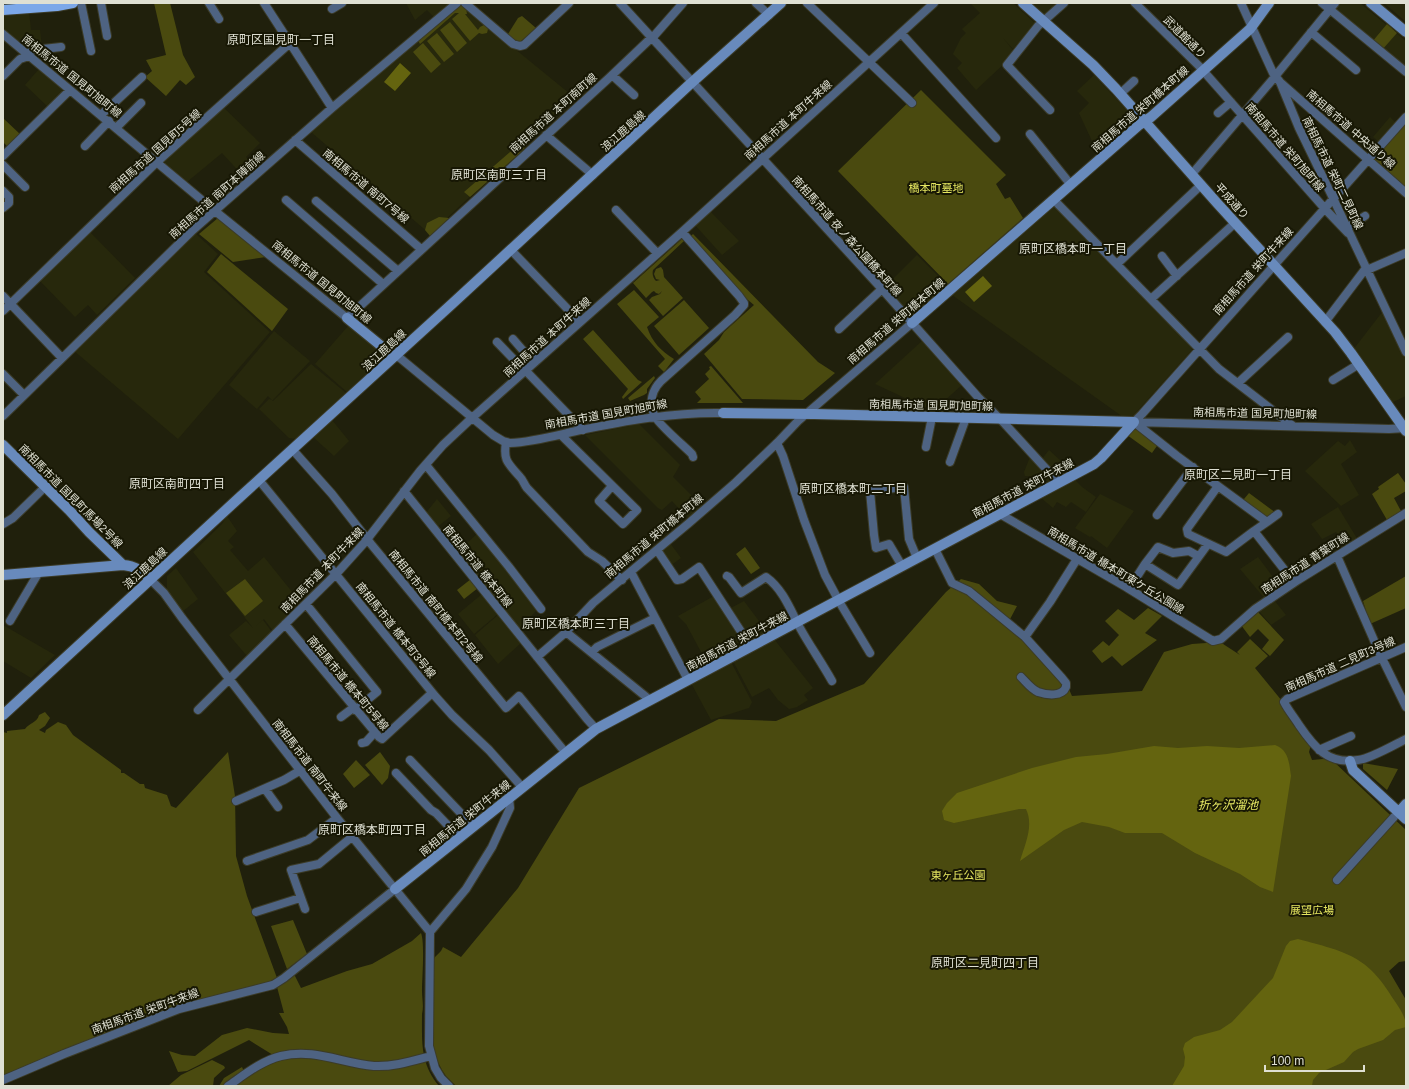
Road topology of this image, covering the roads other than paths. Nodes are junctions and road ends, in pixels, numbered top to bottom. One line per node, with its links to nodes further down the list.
1 (73, 3): 23 (main road)
2 (80, 3): 39 (street)
3 (101, 3): 35 (street)
4 (209, 3): 28 (street)
5 (264, 3): 37 (street)
6 (342, 3): 25 (street)
7 (457, 3): 57 (street, 南相馬市道 南町本陣前線)
8 (465, 3): 9 (street)
9 (569, 3)
10 (620, 3): 36 (street, 南相馬市道 夜ノ森公園橋本町線)
11 (683, 3): 36 (street, 南相馬市道 本町南町線)
12 (756, 3): 27 (street)
13 (782, 3): 27 (street, 浪江鹿島線)
14 (807, 3): 41 (street)
15 (934, 3): 33 (street, 南相馬市道 本町牛来線)
16 (1023, 3): 29 (street, 平成通り)
17 (1064, 3): 29 (street)
18 (1135, 3): 43 (street, 武道館通り)
19 (1241, 3): 30 (street, 南相馬市道 栄町二見町線)
20 (1269, 3): 30 (street, 南相馬市道 栄町橋本町線)
21 (1322, 3): 24 (street)
22 (1371, 3): 32 (street)
23 (24, 6): 26 (main road)
24 (1332, 6): 31 (street); 44 (street)
25 (332, 9)
26 (3, 10)
27 (769, 15): 50 (street, 浪江鹿島線)
28 (219, 19)
29 (1043, 21): 52 (street, 平成通り); 58 (street)
30 (1252, 27): 43 (street, 南相馬市道 栄町橋本町線); 48 (street, 南相馬市道 栄町二見町線)
31 (1311, 32): 42 (street); 48 (street)
32 (1406, 32)
33 (901, 33): 41 (street, 南相馬市道 本町牛来線); 68 (street)
34 (3, 34): 40 (street, 南相馬市道 国見町旭町線)
35 (107, 36)
36 (652, 38): 45 (street, 南相馬市道 本町南町線); 50 (street, 南相馬市道 夜ノ森公園橋本町線)
37 (290, 43): 57 (street); 74 (street, 南相馬市道 国見町5号線)
38 (61, 47): 40 (street)
39 (91, 51)
40 (28, 55): 46 (street); 51 (street, 南相馬市道 国見町旭町線)
41 (869, 62): 56 (street); 72 (street, 南相馬市道 本町牛来線)
42 (1356, 70)
43 (1203, 71): 54 (street, 南相馬市道 栄町旭町線); 64 (street, 南相馬市道 栄町橋本町線)
44 (1406, 72)
45 (612, 75): 53 (street); 67 (street, 南相馬市道 本町南町線)
46 (3, 76)
47 (142, 76): 60 (street)
48 (1278, 79): 61 (street); 73 (street, 南相馬市道 中央通り線); 83 (street, 南相馬市道 栄町二見町線)
49 (1134, 81): 52 (street)
50 (693, 83): 72 (street, 南相馬市道 夜ノ森公園橋本町線); 77 (street, 浪江鹿島線)
51 (70, 90): 60 (street, 南相馬市道 国見町旭町線); 71 (street)
52 (1121, 94): 64 (street, 平成通り)
53 (634, 95)
54 (1231, 102): 59 (street); 61 (street, 南相馬市道 栄町旭町線)
55 (141, 103): 65 (street)
56 (912, 103)
57 (332, 108): 69 (street, 南相馬市道 南町本陣前線)
58 (1050, 110)
59 (1218, 113)
60 (101, 115): 63 (street, 南相馬市道 国見町旭町線)
61 (1243, 115): 76 (street); 88 (street, 南相馬市道 栄町旭町線)
62 (1406, 117): 73 (street, 南相馬市道 栄町牛来線)
63 (109, 121): 65 (street, 南相馬市道 国見町旭町線); 70 (street)
64 (1145, 121): 76 (street, 平成通り); 79 (street, 南相馬市道 栄町橋本町線)
65 (116, 128): 74 (street, 南相馬市道 国見町旭町線)
66 (1030, 134): 79 (street)
67 (546, 135): 77 (street); 96 (street, 南相馬市道 本町南町線)
68 (996, 138)
69 (295, 140): 90 (street, 南相馬市道 南町本陣前線); 96 (street, 南相馬市道 南町7号線)
70 (85, 146)
71 (3, 156)
72 (762, 158): 94 (street, 南相馬市道 本町牛来線); 107 (street, 南相馬市道 夜ノ森公園橋本町線)
73 (1369, 159): 82 (street, 南相馬市道 中央通り線); 83 (street, 南相馬市道 栄町牛来線)
74 (157, 162): 90 (street, 南相馬市道 国見町旭町線); 110 (street, 南相馬市道 国見町5号線)
75 (3, 165): 80 (street)
76 (1192, 174): 78 (street, 平成通り)
77 (593, 175): 97 (street, 浪江鹿島線)
78 (1201, 184): 92 (street, 平成通り); 101 (street)
79 (1071, 185): 85 (street, 南相馬市道 栄町橋本町線)
80 (25, 187)
81 (3, 191): 87 (street)
82 (1406, 193)
83 (1334, 198): 88 (street, 南相馬市道 栄町牛来線); 93 (street, 南相馬市道 栄町二見町線)
84 (286, 200): 106 (street)
85 (1054, 200): 101 (street); 115 (street, 南相馬市道 栄町橋本町線)
86 (316, 202): 104 (street)
87 (3, 208)
88 (1324, 208): 95 (street, 南相馬市道 栄町旭町線); 102 (street, 南相馬市道 栄町牛来線)
89 (616, 210): 98 (street)
90 (215, 211): 112 (street, 南相馬市道 国見町旭町線); 123 (street, 南相馬市道 南町本陣前線)
91 (1365, 216): 93 (street)
92 (1235, 223): 102 (street, 平成通り); 105 (street)
93 (1348, 227): 95 (street, 南相馬市道 栄町二見町線)
94 (682, 232): 98 (street, 南相馬市道 本町牛来線); 134 (street)
95 (1352, 237): 103 (street, 南相馬市道 栄町二見町線)
96 (421, 249): 104 (street, 南相馬市道 本町南町線)
97 (511, 250): 113 (street); 122 (street, 浪江鹿島線)
98 (657, 253): 113 (street, 南相馬市道 本町牛来線)
99 (1406, 253): 103 (street)
100 (1162, 256): 105 (street)
101 (1117, 264): 109 (street)
102 (1274, 266): 114 (street, 平成通り); 120 (street, 南相馬市道 栄町牛来線)
103 (1367, 269): 114 (street); 121 (street, 南相馬市道 栄町二見町線)
104 (398, 271): 106 (street, 南相馬市道 本町南町線)
105 (1177, 276): 109 (street)
106 (384, 284): 112 (street, 南相馬市道 本町南町線)
107 (882, 289): 115 (street, 南相馬市道 夜ノ森公園橋本町線); 116 (street)
108 (3, 296): 110 (street)
109 (1151, 299): 120 (street)
110 (10, 304): 111 (street, 南相馬市道 国見町5号線); 123 (street)
111 (3, 311)
112 (347, 318): 122 (street, 南相馬市道 国見町旭町線)
113 (580, 322): 124 (street, 南相馬市道 本町牛来線)
114 (1325, 322): 125 (street, 平成通り)
115 (912, 323): 132 (street, 南相馬市道 栄町橋本町線); 138 (street, 南相馬市道 夜ノ森公園橋本町線)
116 (838, 329)
117 (1288, 337): 129 (street)
118 (513, 339): 124 (street)
119 (497, 342): 126 (street)
120 (1199, 350): 129 (street); 139 (street, 南相馬市道 栄町牛来線)
121 (1406, 352)
122 (395, 356): 136 (street, 南相馬市道 国見町旭町線); 148 (street, 浪江鹿島線)
123 (62, 358): 130 (street, 南相馬市道 南町本陣前線)
124 (537, 360): 126 (street, 南相馬市道 本町牛来線)
125 (1359, 364): 128 (street); 141 (street, 平成通り)
126 (525, 371): 136 (street, 南相馬市道 本町牛来線); 142 (street)
127 (3, 374): 130 (street)
128 (1333, 380)
129 (1238, 383): 140 (street)
130 (24, 396): 133 (street, 南相馬市道 南町本陣前線)
131 (723, 413): 132 (street, 南相馬市道 国見町旭町線); 134 (street, 南相馬市道 国見町旭町線)
132 (806, 414): 135 (street, 南相馬市道 国見町旭町線); 145 (street, 南相馬市道 栄町橋本町線)
133 (3, 416)
134 (654, 416): 142 (street, 南相馬市道 国見町旭町線); 149 (street)
135 (932, 417): 137 (street, 南相馬市道 国見町旭町線); 147 (street)
136 (473, 418): 144 (street, 南相馬市道 国見町旭町線); 151 (street, 南相馬市道 本町牛来線)
137 (966, 418): 138 (street, 南相馬市道 国見町旭町線); 150 (street)
138 (999, 418): 139 (street, 南相馬市道 国見町旭町線); 154 (street, 南相馬市道 夜ノ森公園橋本町線)
139 (1134, 422): 140 (street, 南相馬市道 国見町旭町線); 152 (street); 154 (street, 南相馬市道 栄町牛来線)
140 (1293, 426): 141 (street, 南相馬市道 国見町旭町線)
141 (1405, 429)
142 (583, 430): 143 (street, 南相馬市道 国見町旭町線)
143 (561, 435): 144 (street, 南相馬市道 国見町旭町線); 156 (street)
144 (506, 442): 183 (street)
145 (777, 443): 169 (street, 南相馬市道 栄町橋本町線); 186 (street)
146 (3, 445): 155 (street, 南相馬市道 国見町馬場2号線)
147 (926, 447)
148 (292, 449): 153 (street, 浪江鹿島線); 166 (street, 南相馬市道 南町橋本町2号線)
149 (693, 457)
150 (950, 462)
151 (426, 465): 158 (street, 南相馬市道 本町牛来線); 188 (street)
152 (1193, 467): 157 (street); 162 (street)
153 (259, 480): 179 (street, 南相馬市道 橋本町3号線); 182 (street, 浪江鹿島線)
154 (1058, 483): 160 (street, 南相馬市道 栄町牛来線)
155 (46, 486): 164 (street); 175 (street, 南相馬市道 国見町馬場2号線)
156 (612, 486): 156 (street)
157 (1218, 486): 163 (street); 167 (street)
158 (404, 491): 166 (street, 南相馬市道 本町牛来線); 200 (street, 南相馬市道 橋本町線)
159 (1406, 513): 171 (street, 南相馬市道 青葉町線)
160 (1000, 514): 168 (street, 南相馬市道 栄町牛来線); 173 (street, 南相馬市道 橋本町東ケ丘公園線)
161 (1278, 514): 163 (street)
162 (1157, 515)
163 (1267, 522): 165 (street)
164 (3, 524)
165 (1254, 531): 167 (street); 184 (street)
166 (367, 540): 179 (street, 南相馬市道 本町牛来線); 219 (street, 南相馬市道 南町橋本町2号線)
167 (1208, 544): 170 (street)
168 (935, 549): 172 (street, 南相馬市道 栄町牛来線); 194 (street)
169 (657, 550): 178 (street, 南相馬市道 栄町橋本町線); 196 (street)
170 (1198, 556): 174 (street); 174 (street)
171 (1337, 556): 184 (street, 南相馬市道 青葉町線); 201 (street)
172 (917, 558): 176 (street, 南相馬市道 栄町牛来線); 176 (street)
173 (1077, 559): 185 (street, 南相馬市道 橋本町東ケ丘公園線); 194 (street)
174 (1145, 564): 185 (street)
175 (123, 565): 177 (street); 182 (street)
176 (902, 566): 186 (street, 南相馬市道 栄町牛来線)
177 (39, 572): 180 (street); 190 (street)
178 (631, 572): 183 (street, 南相馬市道 栄町橋本町線); 189 (street)
179 (336, 574): 187 (street, 南相馬市道 本町牛来線); 206 (street, 南相馬市道 橋本町3号線)
180 (3, 575)
181 (727, 576): 191 (street)
182 (150, 579): 203 (street, 南相馬市道 南町牛来線); 211 (street, 浪江鹿島線)
183 (622, 580): 193 (street, 南相馬市道 栄町橋本町線)
184 (1294, 582): 195 (street, 南相馬市道 青葉町線)
185 (1129, 589): 195 (street, 南相馬市道 橋本町東ケ丘公園線)
186 (838, 600): 191 (street, 南相馬市道 栄町牛来線); 199 (street)
187 (306, 604): 192 (street, 南相馬市道 本町牛来線); 209 (street)
188 (541, 609)
189 (655, 618): 198 (street); 204 (street)
190 (10, 621)
191 (798, 622): 196 (street, 南相馬市道 栄町牛来線); 205 (street)
192 (285, 624): 203 (street, 南相馬市道 本町牛来線); 209 (street, 南相馬市道 橋本町5号線)
193 (566, 632): 198 (street); 200 (street, 南相馬市道 栄町橋本町線)
194 (1025, 637): 202 (street)
195 (1221, 639)
196 (751, 647): 204 (street, 南相馬市道 栄町牛来線)
197 (1406, 647): 201 (street, 南相馬市道 二見町3号線)
198 (592, 652): 207 (street)
199 (870, 653)
200 (537, 657): 213 (street, 南相馬市道 橋本町線)
201 (1382, 657): 208 (street); 218 (street, 南相馬市道 二見町3号線)
202 (1021, 677)
203 (229, 679): 210 (street, 南相馬市道 本町牛来線); 222 (street, 南相馬市道 南町牛来線)
204 (688, 680): 207 (street, 南相馬市道 栄町牛来線)
205 (832, 681)
206 (432, 693): 214 (street, 南相馬市道 橋本町5号線); 224 (street, 南相馬市道 橋本町3号線)
207 (650, 700): 213 (street, 南相馬市道 栄町牛来線)
208 (1406, 707)
209 (354, 709): 212 (street); 214 (street, 南相馬市道 橋本町5号線)
210 (198, 710)
211 (3, 715)
212 (341, 717)
213 (596, 729): 219 (street, 南相馬市道 栄町牛来線)
214 (375, 732): 217 (street)
215 (1352, 736): 218 (street)
216 (1406, 739): 221 (street)
217 (362, 743)
218 (1319, 750): 221 (street)
219 (565, 752): 224 (street, 南相馬市道 栄町牛来線)
220 (410, 760): 232 (street)
221 (1350, 761): 230 (street)
222 (301, 770): 225 (street); 231 (street, 南相馬市道 南町牛来線)
223 (396, 773): 234 (street)
224 (522, 787): 226 (street, 南相馬市道 栄町牛来線)
225 (265, 789): 227 (street); 229 (street)
226 (509, 798): 232 (street, 南相馬市道 栄町牛来線); 241 (street)
227 (236, 802)
228 (1406, 804): 230 (street)
229 (278, 807)
230 (1400, 816): 236 (street)
231 (337, 818): 233 (street, 南相馬市道 南町牛来線); 235 (street)
232 (473, 826): 234 (street, 南相馬市道 栄町牛来線)
233 (353, 836): 237 (street, 南相馬市道 南町牛来線); 238 (street)
234 (459, 837): 237 (street, 南相馬市道 栄町牛来線)
235 (247, 861)
236 (1337, 880)
237 (395, 889): 241 (street, 南相馬市道 南町牛来線); 243 (street, 南相馬市道 栄町牛来線)
238 (300, 898): 239 (street); 240 (street)
239 (305, 909)
240 (256, 912)
241 (430, 932): 242 (street)
242 (431, 1056): 244 (street); 245 (street)
243 (3, 1080)
244 (228, 1086)
245 (449, 1086)

